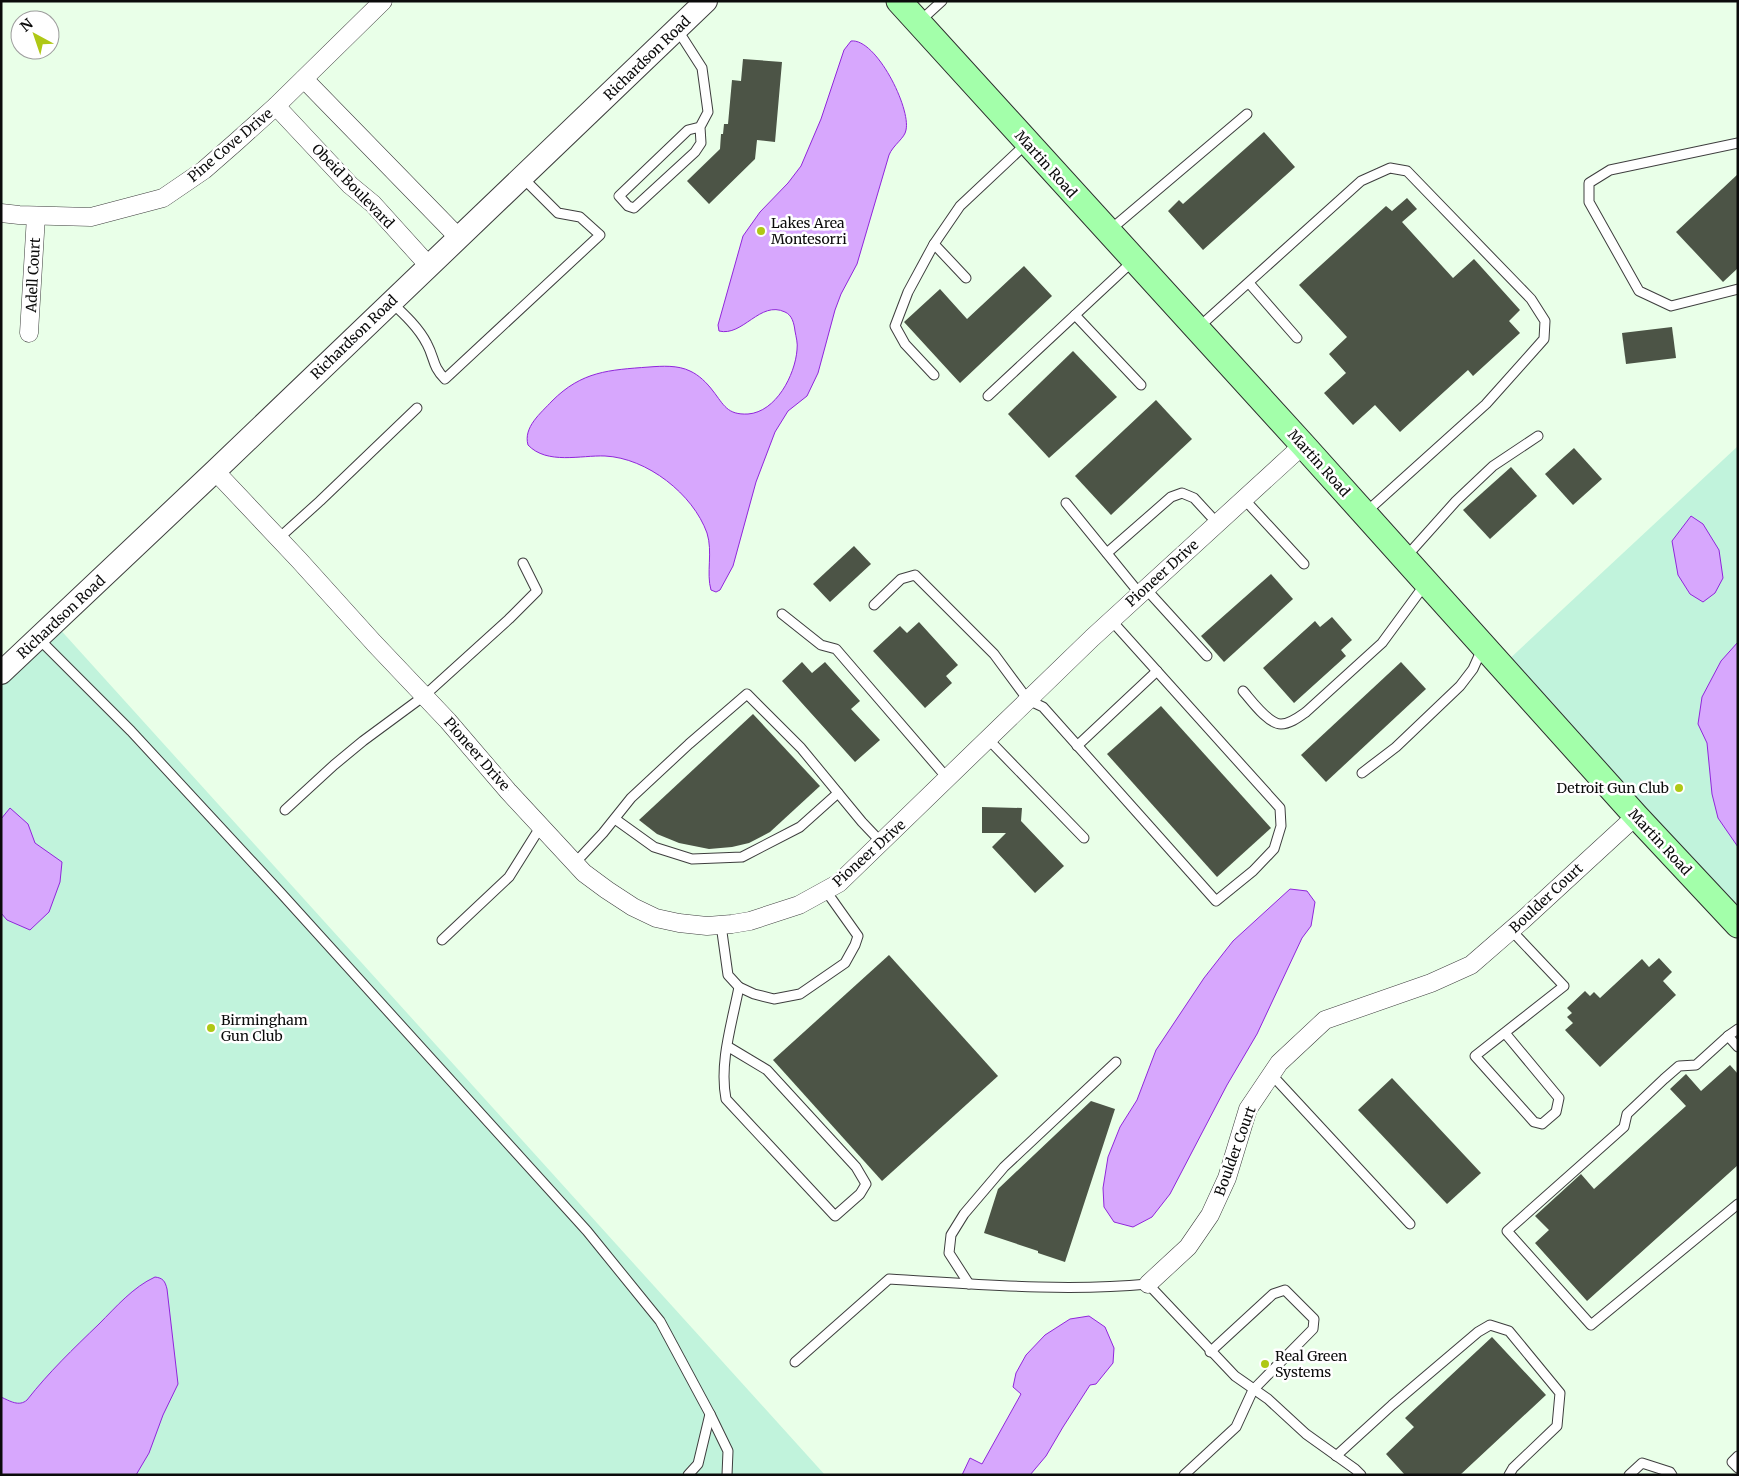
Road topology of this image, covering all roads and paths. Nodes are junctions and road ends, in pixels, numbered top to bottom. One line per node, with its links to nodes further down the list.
1 (383, 1): 7 (street, Pine Cove Drive)
2 (706, 1): 6 (street, Richardson Road)
3 (899, 1): 5 (main road, Martin Road)
4 (942, 1): 5 (lane)
5 (919, 22): 11 (main road, Martin Road)
6 (677, 29): 10 (lane); 13 (street, Richardson Road)
7 (304, 79): 8 (street, Pine Cove Drive); 17 (street)
8 (276, 106): 15 (street, Pine Cove Drive); 20 (street, Obeid Boulevard)
9 (1247, 114): 16 (lane)
10 (700, 127): 10 (lane)
11 (1027, 143): 16 (main road, Martin Road); 18 (lane)
12 (1738, 143): 23 (lane)
13 (522, 177): 17 (street, Richardson Road); 24 (lane)
14 (1, 213): 15 (street, Pine Cove Drive)
15 (36, 216): 27 (street, Adell Court)
16 (1108, 232): 19 (main road, Martin Road)
17 (458, 238): 20 (street, Richardson Road)
18 (934, 244): 21 (lane); 29 (lane)
19 (1134, 260): 25 (lane); 26 (main road, Martin Road)
20 (429, 266): 24 (street, Richardson Road)
21 (966, 278)
22 (1249, 283): 26 (lane); 28 (lane); 38 (lane)
23 (1738, 289)
24 (391, 302): 35 (street, Richardson Road)
25 (1075, 314): 30 (lane); 31 (lane)
26 (1197, 329): 34 (main road, Martin Road)
27 (30, 333)
28 (1297, 338)
29 (934, 375)
30 (1140, 386)
31 (988, 396)
32 (417, 408): 40 (lane)
33 (1538, 436): 42 (lane)
34 (1304, 445): 36 (street, Pioneer Drive); 38 (main road, Martin Road)
35 (215, 471): 40 (street, Pioneer Drive); 50 (street, Richardson Road)
36 (1244, 499): 39 (street, Pioneer Drive); 44 (lane)
37 (1066, 503): 41 (lane)
38 (1365, 514): 42 (main road, Martin Road)
39 (1217, 523): 41 (lane); 46 (street, Pioneer Drive)
40 (279, 538): 56 (street, Pioneer Drive)
41 (1107, 553): 46 (lane)
42 (1405, 558): 45 (main road, Martin Road)
43 (523, 563): 56 (lane)
44 (1304, 564)
45 (1427, 582): 51 (main road, Martin Road); 55 (lane)
46 (1143, 591): 49 (street, Pioneer Drive); 52 (lane)
47 (874, 605): 57 (lane)
48 (782, 614): 61 (lane)
49 (1111, 620): 53 (lane); 57 (street, Pioneer Drive)
50 (38, 638): 54 (street, Richardson Road); 90 (lane)
51 (1484, 646): 60 (lane); 64 (main road, Martin Road)
52 (1207, 656)
53 (1156, 671): 59 (lane); 59 (lane)
54 (1, 673)
55 (1243, 690)
56 (424, 696): 63 (lane); 66 (street, Pioneer Drive)
57 (1028, 700): 58 (street, Pioneer Drive); 59 (lane)
58 (988, 739): 61 (street, Pioneer Drive); 67 (lane)
59 (1077, 746)
60 (1362, 773)
61 (948, 779): 68 (street, Pioneer Drive)
62 (838, 793): 65 (lane); 65 (lane); 68 (lane)
63 (285, 810)
64 (1636, 816): 72 (main road, Martin Road); 73 (street, Boulder Court)
65 (615, 819): 69 (lane)
66 (541, 826): 69 (street, Pioneer Drive); 74 (lane)
67 (1084, 838)
68 (882, 842): 70 (street, Pioneer Drive)
69 (575, 863): 71 (street, Pioneer Drive)
70 (826, 891): 71 (street, Pioneer Drive); 75 (lane)
71 (721, 925): 75 (lane)
72 (1738, 925)
73 (1511, 930): 77 (lane); 82 (street, Boulder Court)
74 (442, 940)
75 (740, 987): 79 (lane)
76 (1738, 1028): 78 (lane)
77 (1505, 1033): 77 (lane)
78 (1728, 1036): 80 (lane); 83 (lane)
79 (727, 1046): 79 (lane)
80 (1738, 1047)
81 (1116, 1062): 85 (lane)
82 (1271, 1074): 84 (lane); 86 (street, Boulder Court)
83 (1738, 1204)
84 (1410, 1224)
85 (969, 1284): 86 (lane); 88 (lane)
86 (1148, 1284): 87 (lane)
87 (1210, 1352): 89 (lane); 89 (lane)
88 (795, 1362)
89 (1254, 1390): 91 (lane); 96 (lane)
90 (710, 1414): 94 (lane); 95 (lane)
91 (1336, 1456): 97 (lane); 98 (lane)
92 (1738, 1456): 93 (lane)
93 (1738, 1468)
94 (688, 1475)
95 (727, 1475)
96 (1184, 1475)
97 (1361, 1475)
98 (1509, 1475)
99 (1629, 1475): 100 (lane)
100 (1672, 1475)

